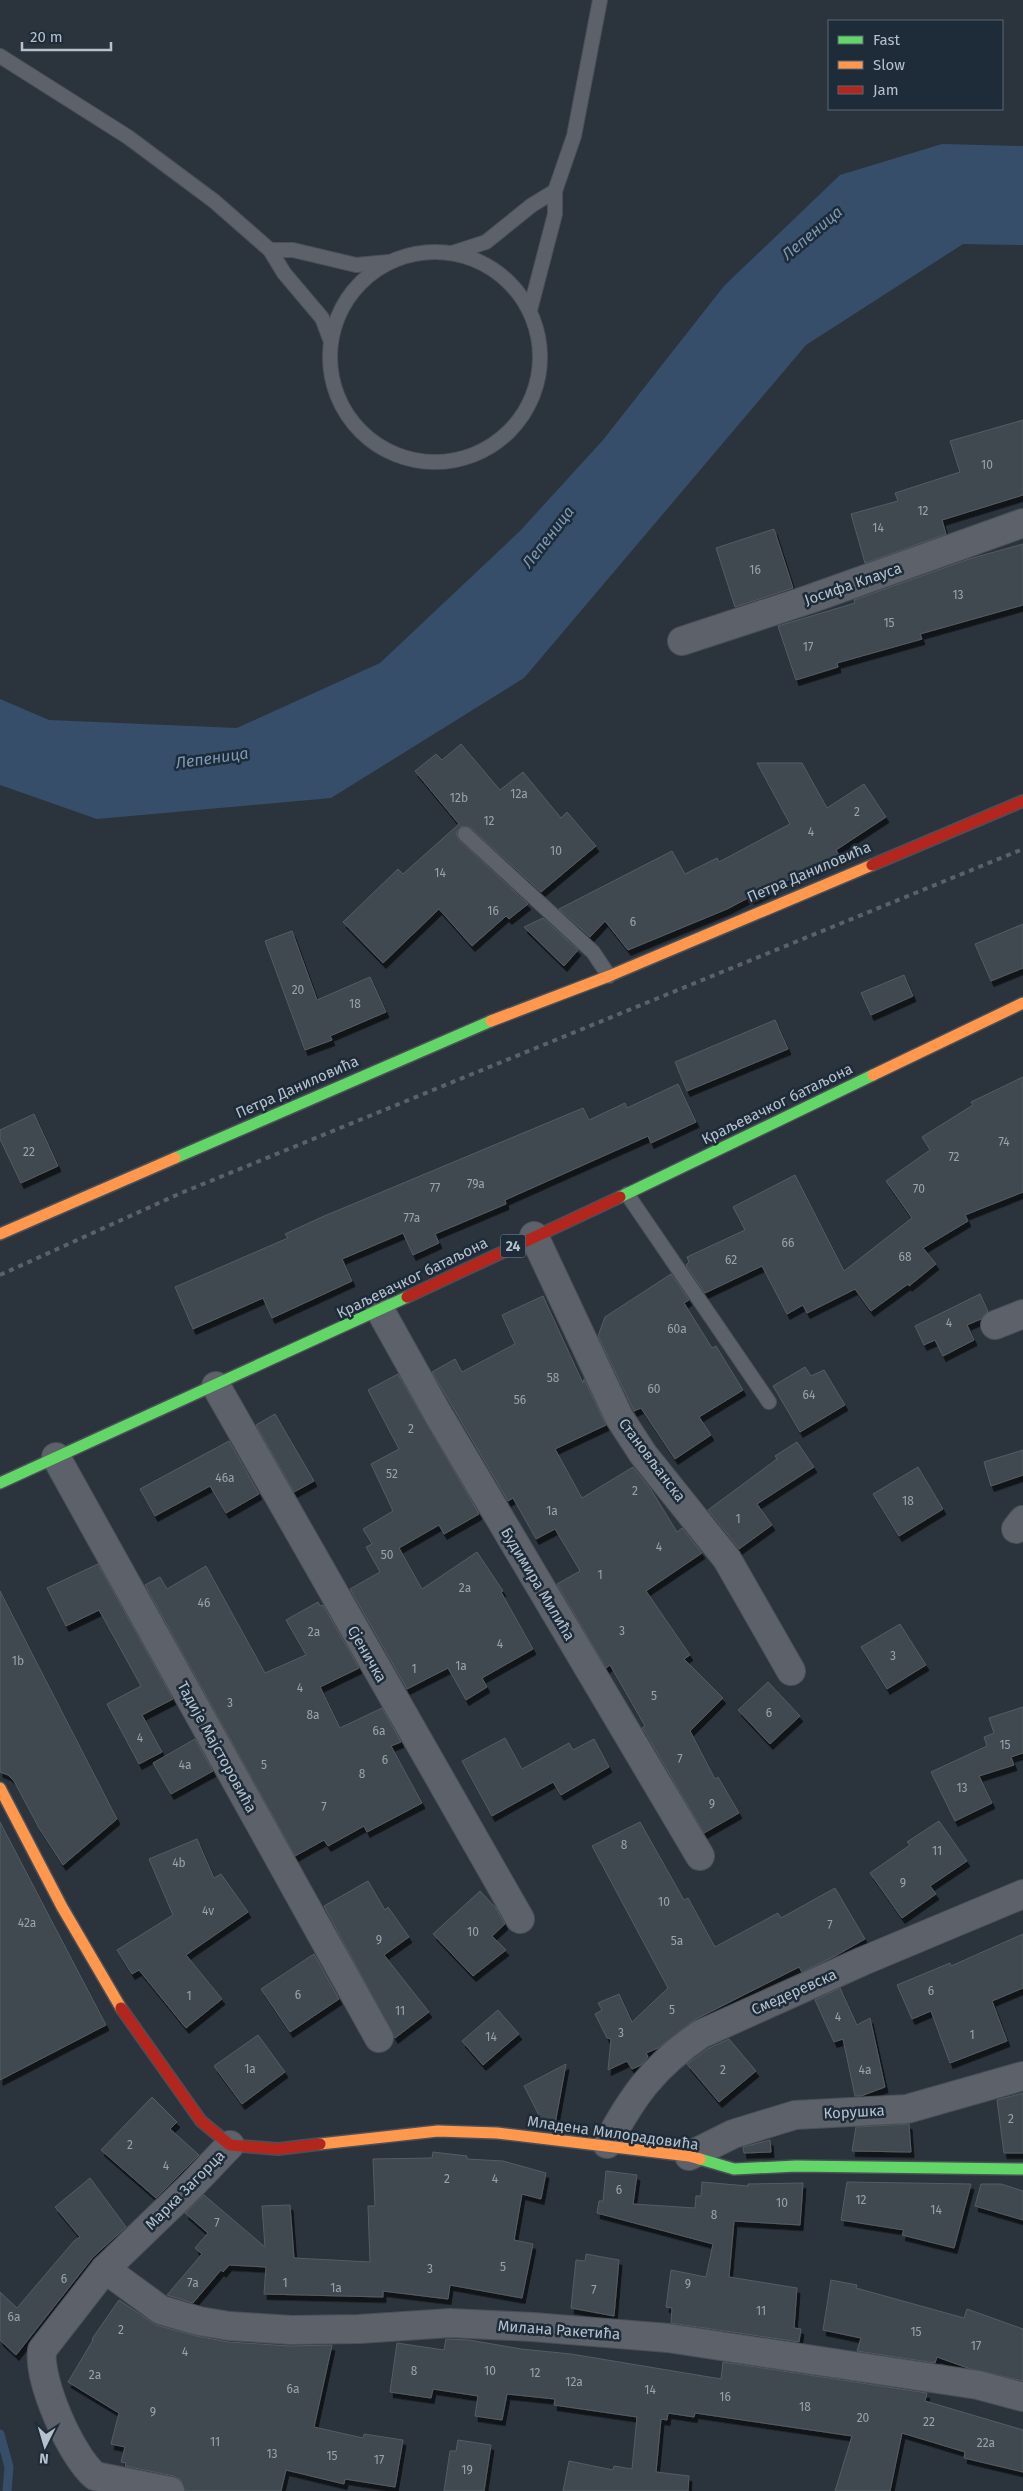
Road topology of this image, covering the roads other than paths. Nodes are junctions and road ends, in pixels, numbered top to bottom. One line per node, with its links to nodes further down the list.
1 (600, 0): 3 (lane)
2 (0, 56): 4 (lane)
3 (555, 192): 5 (lane); 7 (lane)
4 (270, 250): 6 (lane); 8 (lane)
5 (452, 253): 6 (lane); 7 (lane)
6 (388, 262): 8 (lane)
7 (530, 310): 8 (lane)
8 (330, 339)
9 (1023, 523): 10 (street, Јосифа Клауса)
10 (682, 641)
11 (1023, 801): 13 (street, Петра Даниловића)
12 (465, 834): 13 (lane)
13 (608, 976): 16 (street, Петра Даниловића)
14 (1021, 1008): 15 (street, Краљевачког батаљона / 24)
15 (627, 1194): 17 (street, Краљевачког батаљона / 24); 22 (lane)
16 (0, 1234)
17 (534, 1236): 18 (street, Краљевачког батаљона / 24); 25 (street, Становљанска)
18 (380, 1310): 21 (street, Краљевачког батаљона / 24); 27 (street, Будимира Милића)
19 (1023, 1314): 20 (street)
20 (995, 1325)
21 (216, 1386): 23 (street, Краљевачког батаљона / 24); 29 (street, Сјеничка)
22 (768, 1402)
23 (56, 1457): 24 (street, Краљевачког батаљона / 24); 30 (street, Тадије Мајсторовића)
24 (0, 1483)
25 (791, 1672)
26 (0, 1788): 33 (street, Марка Загорца)
27 (700, 1856)
28 (1023, 1894): 32 (street, Смедеревска)
29 (520, 1920)
30 (379, 2038)
31 (1023, 2076): 34 (street, Корушка)
32 (607, 2144): 33 (street, Младена Милорадовића); 34 (street, Младена Милорадовића)
33 (230, 2145): 36 (street, Марка Загорца)
34 (689, 2156): 35 (street, Младена Милорадовића)
35 (1023, 2169)
36 (105, 2269): 37 (street, Милана Ракетића); 38 (street, Марка Загорца)
37 (1023, 2397)
38 (170, 2491)

